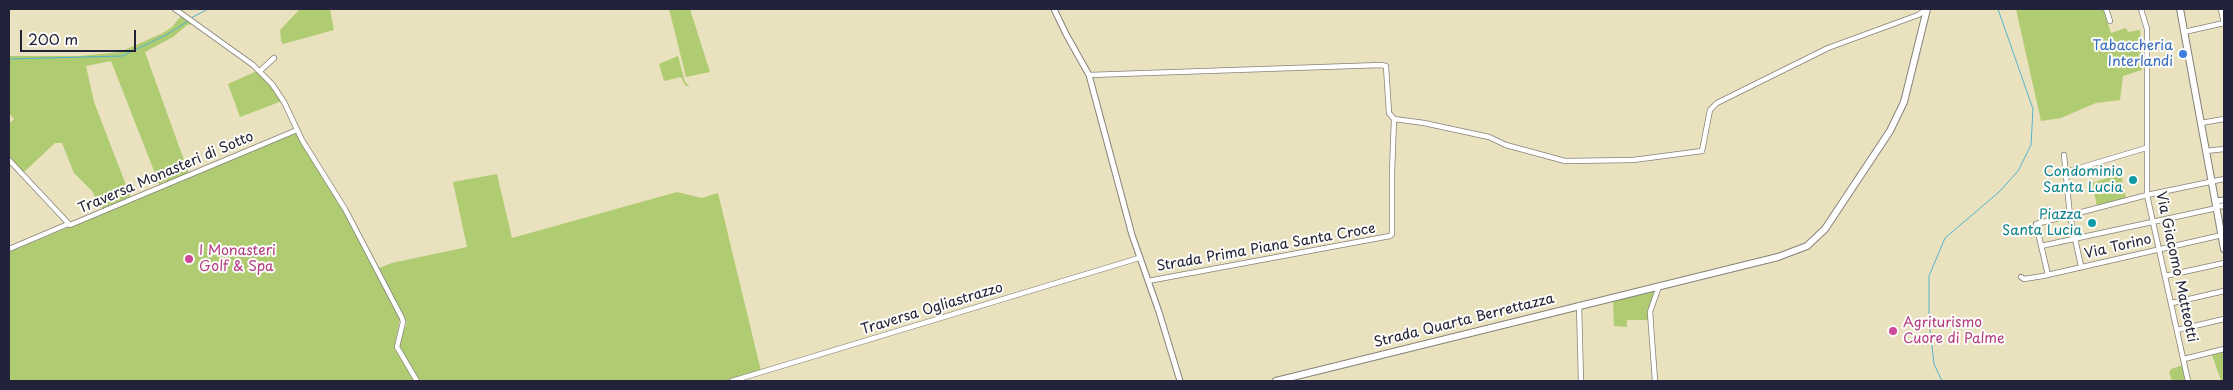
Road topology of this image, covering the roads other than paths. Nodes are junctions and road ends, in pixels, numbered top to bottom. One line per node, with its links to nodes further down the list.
1 (175, 9): 12 (street)
2 (1054, 9): 13 (street)
3 (2106, 9): 8 (street)
4 (2140, 9): 18 (street, Via Giacomo Matteotti)
5 (2180, 9): 10 (main road)
6 (2221, 9): 9 (street)
7 (1927, 10): 15 (street); 46 (main road, Strada Quarta Berrettazza)
8 (2110, 21)
9 (2224, 24): 10 (street)
10 (2184, 32): 16 (main road)
11 (274, 58): 12 (street)
12 (260, 71): 17 (street)
13 (1089, 74): 15 (street, Strada Prima Piana Santa Croce); 39 (street)
14 (2224, 118): 16 (street)
15 (1394, 119): 45 (street, Strada Prima Piana Santa Croce)
16 (2201, 123): 20 (main road)
17 (297, 130): 32 (street, Traversa Monasteri di Sotto); 54 (street)
18 (2146, 148): 23 (street); 26 (street, Via Giacomo Matteotti)
19 (2224, 149): 20 (street)
20 (2206, 151): 25 (main road)
21 (2064, 155): 23 (street)
22 (9, 160): 32 (street, Traversa Monasteri di Sotto)
23 (2066, 172): 30 (street)
24 (2224, 179): 25 (street)
25 (2212, 181): 26 (street); 28 (main road)
26 (2147, 195): 30 (street); 31 (street, Via Giacomo Matteotti)
27 (2224, 200): 28 (street)
28 (2216, 205): 29 (street); 31 (street); 33 (main road)
29 (2224, 206)
30 (2070, 216): 34 (street); 35 (street)
31 (2153, 222): 34 (street); 37 (street, Via Giacomo Matteotti)
32 (68, 224): 36 (street)
33 (2223, 236): 37 (street, Via Torino); 38 (main road)
34 (2075, 239): 35 (street); 41 (street)
35 (2041, 246): 42 (street)
36 (9, 249)
37 (2159, 249): 41 (street, Via Torino); 43 (street, Via Giacomo Matteotti)
38 (2224, 249)
39 (1139, 258): 45 (street); 55 (street, Traversa Ogliastrazzo)
40 (2224, 263): 43 (street)
41 (2081, 266): 42 (street, Via Torino)
42 (2048, 275): 44 (street, Via Torino)
43 (2165, 276): 48 (street, Via Giacomo Matteotti)
44 (2021, 277)
45 (1148, 281): 56 (street)
46 (1659, 286): 49 (main road, Strada Quarta Berrettazza); 59 (street)
47 (2224, 291): 48 (street)
48 (2172, 303): 51 (street, Via Giacomo Matteotti)
49 (1579, 306): 57 (main road, Strada Quarta Berrettazza); 58 (street)
50 (2224, 319): 51 (street)
51 (2178, 330): 53 (street, Via Giacomo Matteotti)
52 (2224, 349): 53 (street)
53 (2184, 360): 60 (street, Via Giacomo Matteotti)
54 (417, 381)
55 (732, 381)
56 (1180, 381)
57 (1276, 381)
58 (1581, 381)
59 (1655, 381)
60 (2188, 381)

